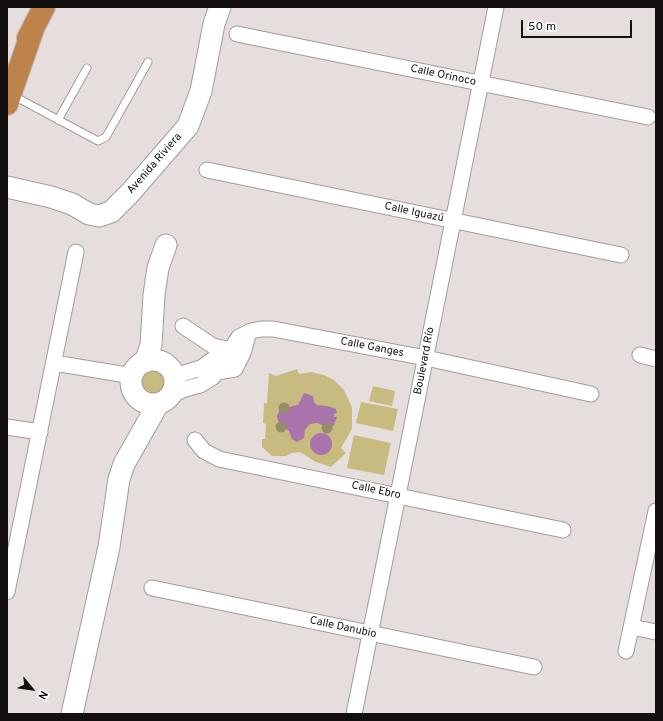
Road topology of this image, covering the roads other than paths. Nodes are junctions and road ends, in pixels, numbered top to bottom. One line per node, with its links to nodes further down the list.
1 (44, 7): 8 (highway)
2 (220, 7): 12 (street, Avenida Riviera)
3 (496, 7): 7 (street, Boulevard Río)
4 (237, 34): 7 (street, Calle Orinoco)
5 (148, 62): 10 (lane)
6 (87, 68): 10 (lane)
7 (481, 83): 9 (street, Calle Orinoco); 13 (street, Boulevard Río)
8 (8, 92): 10 (lane)
9 (648, 117)
10 (58, 120)
11 (207, 170): 13 (street, Calle Iguazú)
12 (7, 186)
13 (453, 221): 16 (street, Calle Iguazú); 22 (street, Boulevard Río)
14 (166, 245): 17 (street)
15 (76, 252): 24 (street)
16 (621, 255)
17 (154, 295): 25 (street); 26 (street)
18 (183, 326): 20 (street)
19 (249, 332): 20 (street); 22 (street, Calle Ganges); 27 (street)
20 (231, 350): 26 (street); 27 (street)
21 (640, 355): 23 (street)
22 (426, 358): 28 (street, Calle Ganges); 35 (street, Boulevard Río)
23 (656, 359)
24 (54, 363): 25 (street); 32 (street)
25 (139, 369): 26 (street); 29 (street)
26 (170, 370): 30 (street)
27 (217, 372): 30 (street)
28 (591, 394)
29 (138, 398): 30 (street); 34 (street)
30 (164, 400): 34 (street)
31 (7, 427): 32 (street)
32 (40, 432): 38 (street)
33 (195, 440): 35 (street, Calle Ebro)
34 (124, 464): 46 (street)
35 (398, 495): 37 (street, Calle Ebro); 43 (street, Boulevard Río)
36 (656, 511): 41 (street)
37 (563, 530)
38 (12, 546): 40 (street)
39 (152, 588): 43 (street, Calle Danubio)
40 (7, 592)
41 (632, 627): 42 (street); 44 (street)
42 (656, 632)
43 (370, 633): 45 (street, Calle Danubio); 47 (street, Boulevard Río)
44 (626, 651)
45 (534, 667)
46 (72, 714)
47 (354, 714)

